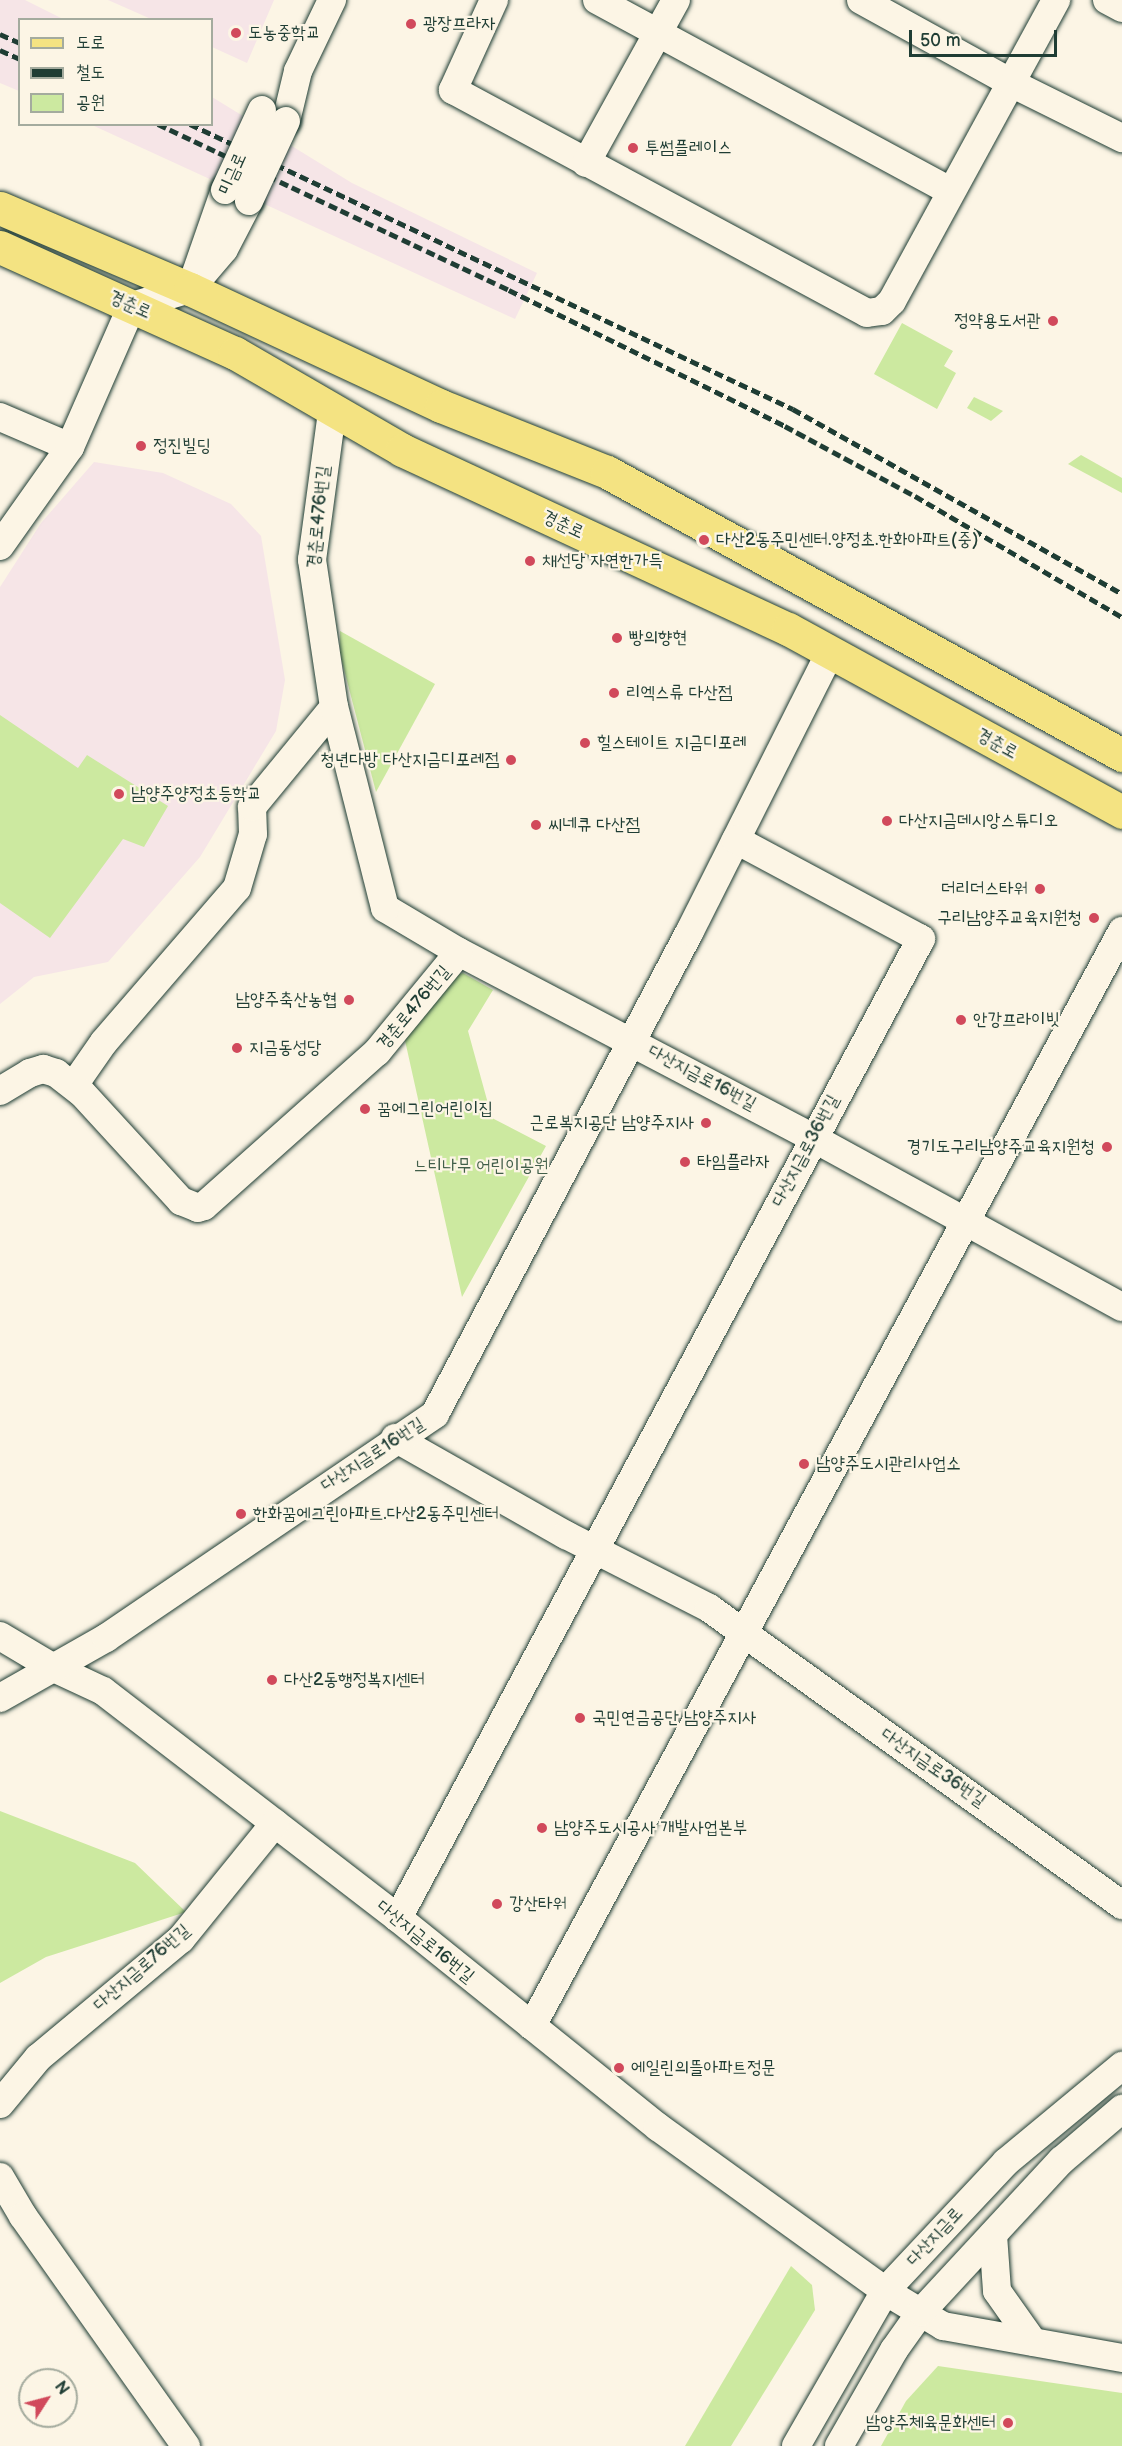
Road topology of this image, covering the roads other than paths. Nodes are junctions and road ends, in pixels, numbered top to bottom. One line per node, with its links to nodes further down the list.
1 (332, 0): 16 (street, 미금로, bridge)
2 (494, 0): 12 (street)
3 (597, 0): 9 (street)
4 (676, 0): 9 (street)
5 (861, 0): 10 (street)
6 (1056, 0): 10 (street)
7 (1107, 0): 8 (street)
8 (1122, 8)
9 (656, 32): 12 (street); 13 (street)
10 (1013, 84): 11 (street); 13 (street)
11 (1122, 138)
12 (586, 163): 13 (street)
13 (950, 191)
14 (0, 207): 16 (main road, 경춘로)
15 (0, 247): 17 (main road, 경춘로)
16 (190, 289): 17 (street); 24 (main road, 경춘로)
17 (132, 306): 18 (main road, 경춘로); 20 (street)
18 (332, 412): 22 (main road, 경춘로); 23 (street, 경춘로476번길)
19 (0, 417): 20 (street)
20 (70, 447): 21 (street)
21 (0, 546)
22 (830, 653): 25 (main road, 경춘로); 26 (street)
23 (334, 707): 28 (street, 경춘로476번길); 30 (street)
24 (1122, 756)
25 (1122, 812)
26 (736, 840): 29 (street); 32 (street, 다산지금로36번길)
27 (1122, 931): 33 (street)
28 (459, 952): 29 (street); 30 (street, 경춘로476번길)
29 (631, 1041): 32 (street, 다산지금로16번길); 35 (street, 다산지금로16번길)
30 (74, 1085): 31 (street, 경춘로476번길)
31 (0, 1091)
32 (813, 1138): 33 (street, 다산지금로16번길); 36 (street, 다산지금로36번길)
33 (965, 1222): 34 (street, 다산지금로16번길); 37 (street)
34 (1122, 1307)
35 (395, 1438): 36 (street, 다산지금로36번길); 39 (street, 다산지금로16번길)
36 (594, 1549): 37 (street, 다산지금로36번길); 43 (street)
37 (743, 1633): 42 (street, 다산지금로36번길); 44 (street)
38 (0, 1636): 39 (street)
39 (54, 1668): 40 (street); 41 (street, 다산지금로16번길)
40 (0, 1698)
41 (275, 1823): 43 (street, 다산지금로16번길); 46 (street, 다산지금로76번길)
42 (1122, 1905)
43 (398, 1918): 44 (street, 다산지금로16번길)
44 (532, 2026): 50 (street, 다산지금로16번길)
45 (1122, 2066): 50 (street, 다산지금로)
46 (0, 2104)
47 (1122, 2109): 49 (street)
48 (0, 2177): 54 (street)
49 (993, 2235): 51 (street); 52 (street)
50 (885, 2291): 51 (street, 다산지금로16번길); 55 (street, 다산지금로)
51 (921, 2312): 52 (street, 다산지금로16번길); 56 (street)
52 (1034, 2342): 53 (street, 다산지금로16번길)
53 (1122, 2358)
54 (186, 2446)
55 (796, 2446)
56 (839, 2446)

